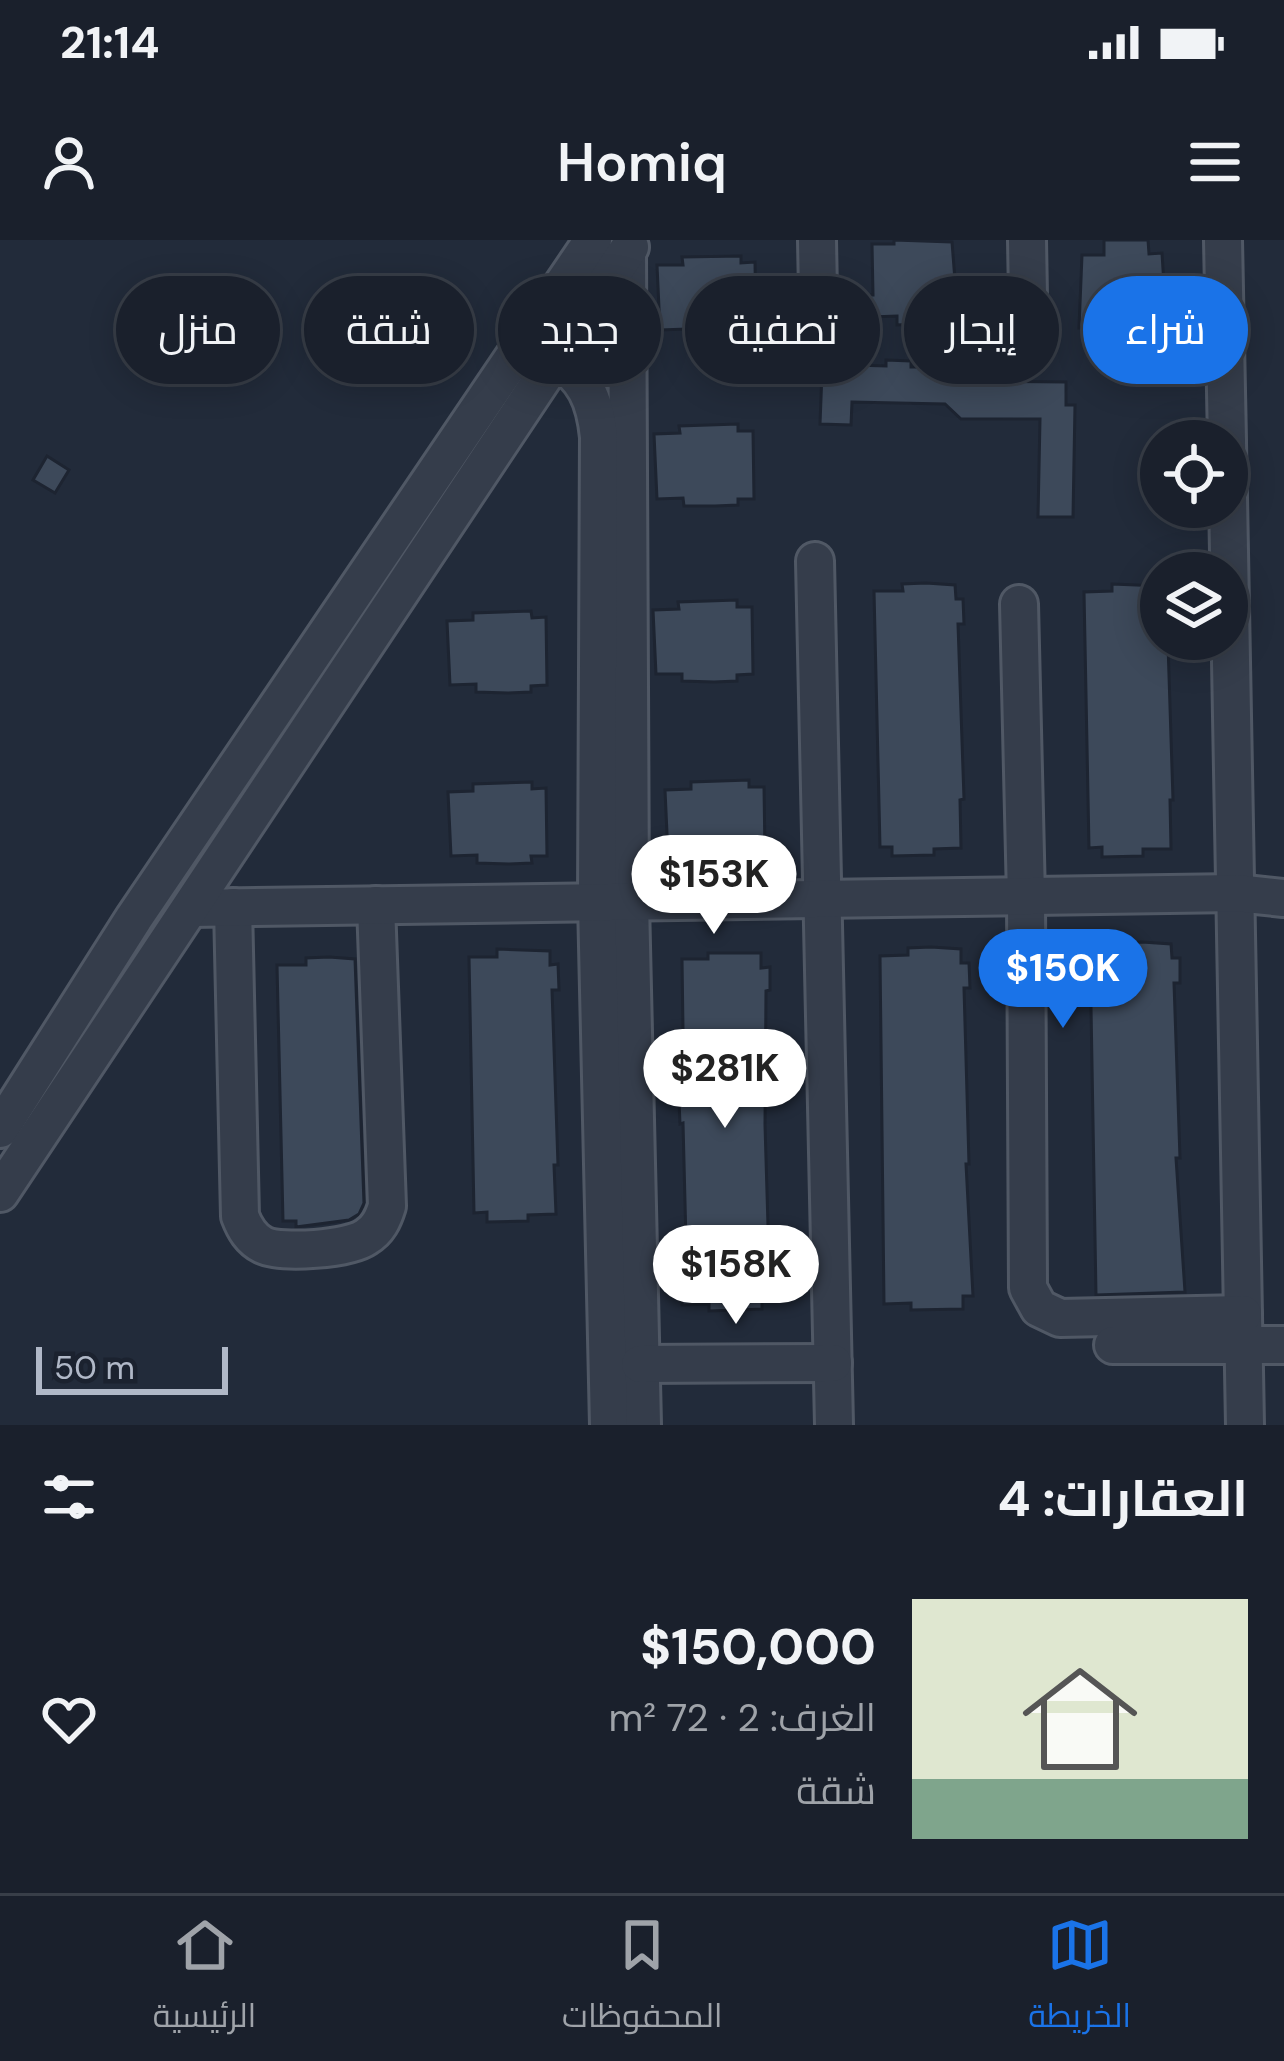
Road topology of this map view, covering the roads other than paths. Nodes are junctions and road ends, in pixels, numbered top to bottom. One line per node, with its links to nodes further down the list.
1 (818, 240): 6 (street)
2 (1027, 240): 7 (street)
3 (1223, 240): 10 (street)
4 (618, 244): 5 (street); 18 (street); 22 (street)
5 (600, 276)
6 (818, 276)
7 (1028, 276)
8 (536, 384): 21 (street)
9 (585, 384): 18 (street)
10 (1227, 420)
11 (1229, 528): 14 (street)
12 (815, 561): 17 (street)
13 (1019, 604): 15 (street)
14 (1236, 893): 15 (street); 16 (street); 24 (street)
15 (1026, 897): 17 (street); 24 (street)
16 (1284, 898)
17 (822, 900): 18 (street); 27 (street)
18 (614, 902): 19 (street); 28 (street); 29 (street)
19 (376, 905): 20 (street); 20 (street)
20 (233, 907): 21 (street)
21 (191, 908): 23 (street)
22 (0, 1129)
23 (0, 1193)
24 (1243, 1329): 25 (street); 26 (street); 32 (street)
25 (1113, 1345)
26 (1284, 1345)
27 (833, 1363): 28 (street); 31 (street)
28 (640, 1364): 30 (street)
29 (609, 1425)
30 (641, 1425)
31 (834, 1425)
32 (1245, 1425)

